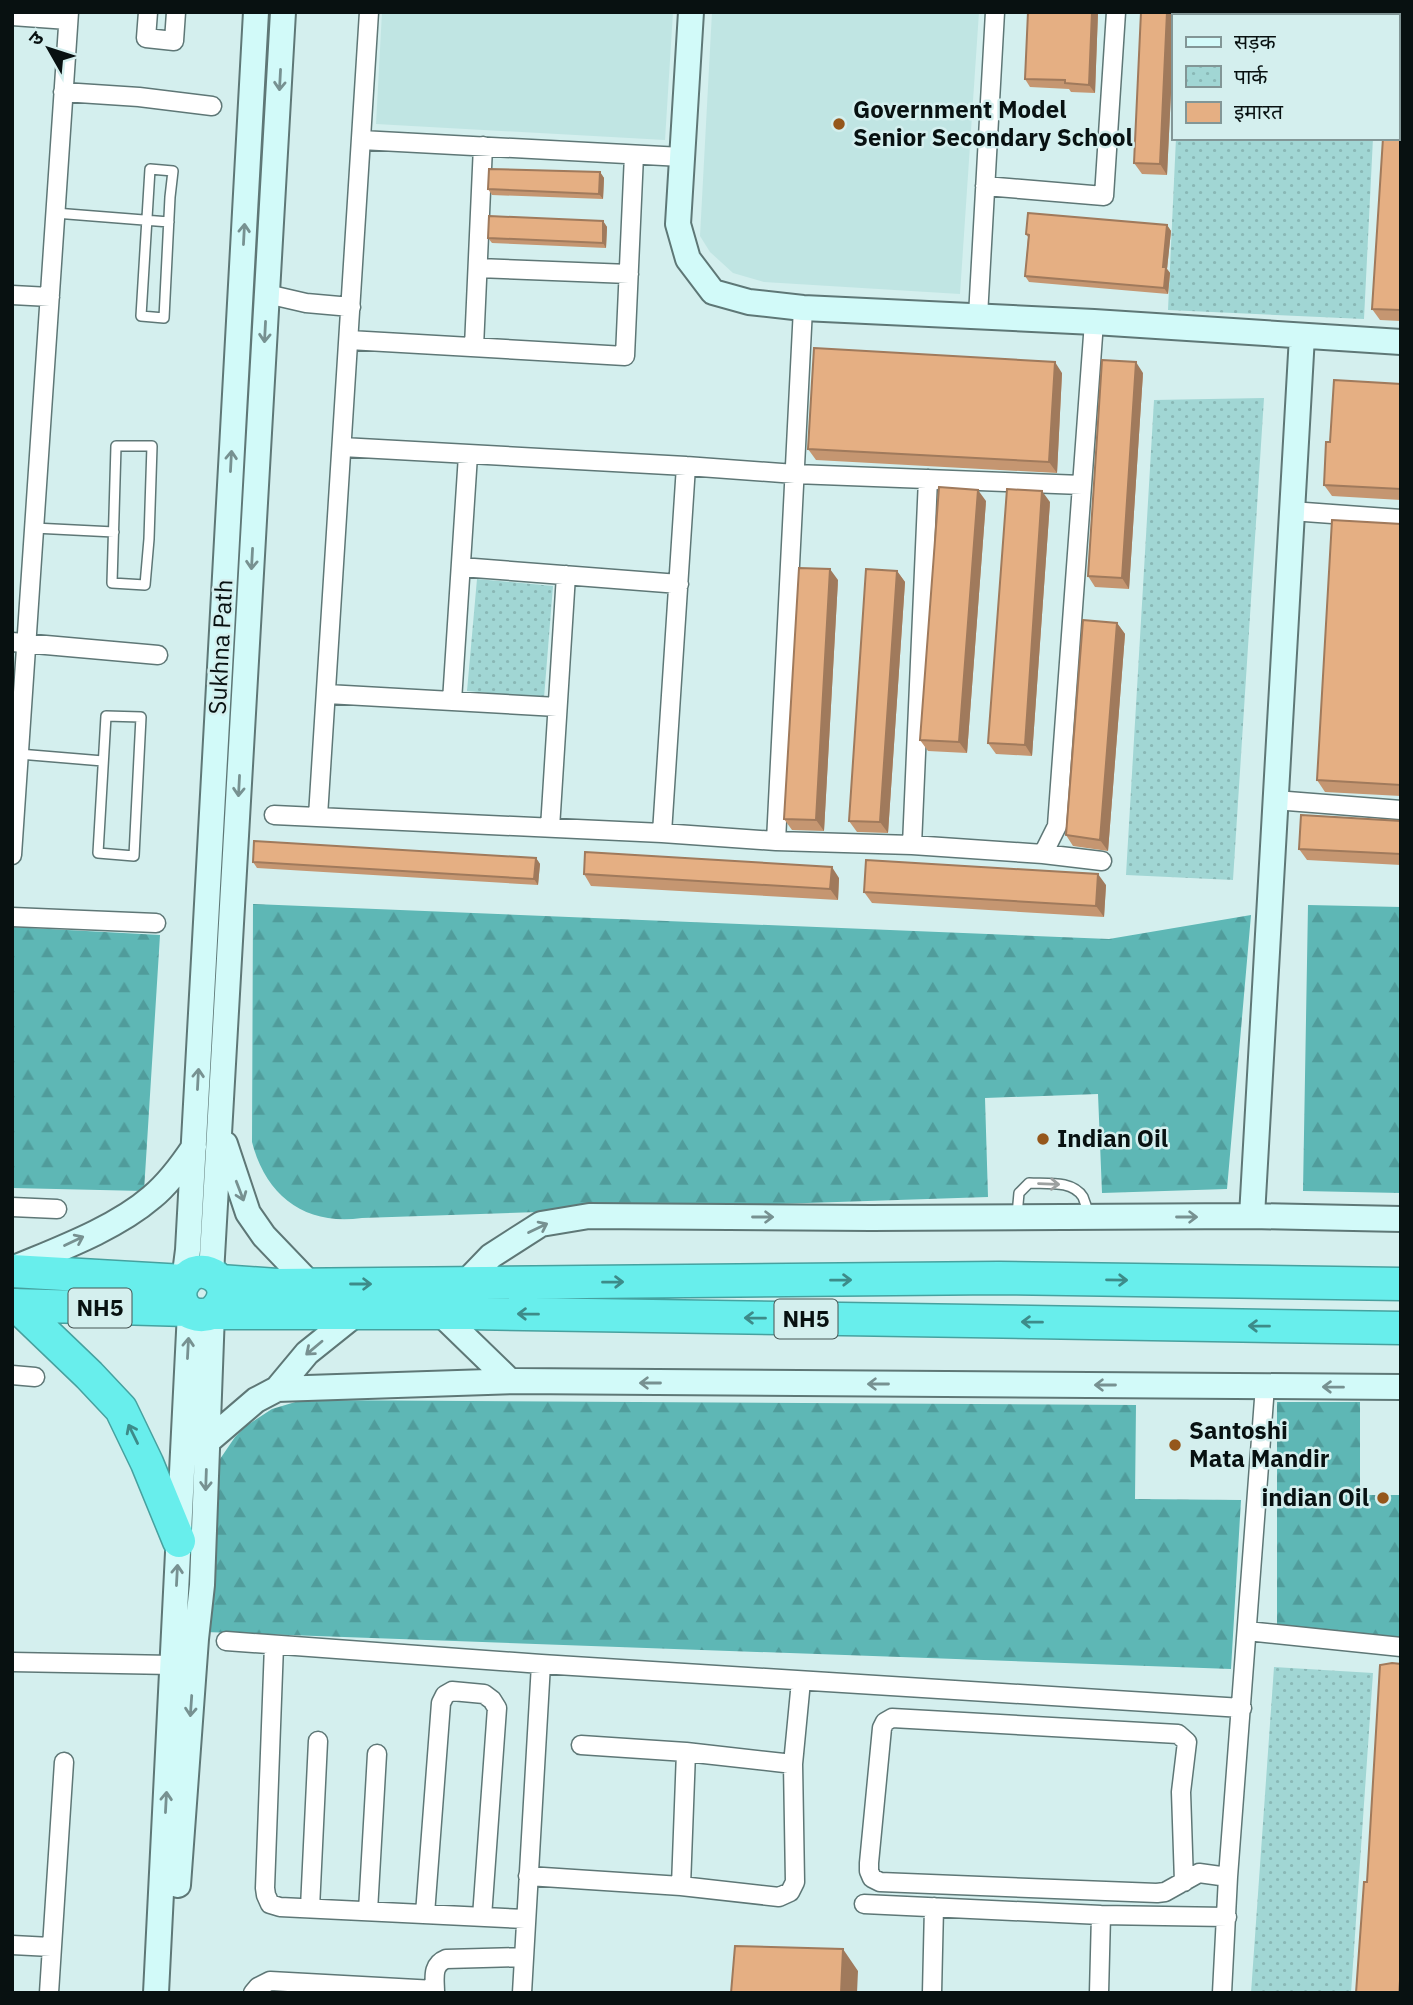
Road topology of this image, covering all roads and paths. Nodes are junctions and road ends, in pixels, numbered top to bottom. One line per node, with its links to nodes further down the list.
1 (148, 12): 2 (street)
2 (176, 12)
3 (256, 12): 69 (main road, Sukhna Path, one-way to 3)
4 (284, 12): 23 (main road, Sukhna Path, one-way to 23)
5 (369, 12): 13 (street)
6 (691, 12): 16 (main road)
7 (995, 12): 17 (street)
8 (1116, 12): 17 (street)
9 (12, 16): 10 (street)
10 (68, 16): 11 (street)
11 (63, 92): 12 (street); 18 (street)
12 (212, 106)
13 (361, 140): 14 (street); 26 (street)
14 (483, 146): 15 (street); 21 (street)
15 (634, 155): 16 (street); 22 (street)
16 (682, 157): 27 (main road)
17 (985, 186): 28 (street)
18 (55, 213): 19 (lane); 25 (street)
19 (147, 220): 20 (lane); 20 (lane); 20 (lane)
20 (169, 222)
21 (478, 268): 22 (street); 33 (street)
22 (629, 274): 33 (street)
23 (267, 294): 26 (street); 68 (main road, Sukhna Path, one-way to 68)
24 (12, 295): 25 (street)
25 (50, 297): 42 (street)
26 (351, 307): 31 (street)
27 (803, 308): 28 (main road); 37 (street)
28 (978, 316): 29 (main road)
29 (1094, 322): 30 (main road); 39 (street)
30 (1301, 336): 32 (main road); 40 (main road)
31 (349, 340): 33 (street); 34 (street)
32 (1401, 342)
33 (474, 347)
34 (342, 447): 35 (street); 49 (street)
35 (468, 454): 36 (street); 44 (street)
36 (686, 466): 37 (street); 46 (street)
37 (795, 474): 38 (street); 61 (street)
38 (928, 479): 39 (street); 62 (street)
39 (1082, 485): 63 (street)
40 (1292, 511): 41 (street); 55 (main road)
41 (1401, 519)
42 (34, 528): 43 (lane); 47 (street)
43 (114, 532): 43 (lane)
44 (461, 567): 45 (street); 50 (street)
45 (565, 575): 46 (street); 51 (street)
46 (678, 584): 60 (street)
47 (19, 643): 48 (street); 52 (street)
48 (158, 656)
49 (327, 694): 50 (street); 58 (street)
50 (452, 701): 51 (street)
51 (557, 707): 59 (street)
52 (19, 754): 53 (lane); 54 (street)
53 (103, 761): 53 (lane)
54 (14, 795): 64 (street)
55 (1275, 800): 56 (street); 72 (main road)
56 (1401, 810)
57 (274, 815): 58 (street)
58 (318, 816): 59 (street)
59 (550, 828): 60 (street)
60 (662, 833): 61 (street)
61 (776, 841): 62 (street)
62 (912, 845): 63 (street)
63 (1044, 854): 65 (street)
64 (12, 855)
65 (1102, 861)
66 (12, 917): 67 (street)
67 (156, 923)
68 (219, 1126): 78 (main road, one-way to 78); 80 (main road, Sukhna Path)
69 (194, 1147): 76 (main road, one-way to 69); 80 (main road, Sukhna Path)
70 (12, 1207): 71 (street)
71 (57, 1209)
72 (1252, 1216): 74 (main road, one-way to 72); 75 (main road)
73 (1017, 1217): 74 (main road); 74 (lane, one-way to 74); 77 (main road, one-way to 73)
74 (1090, 1217)
75 (1401, 1219)
76 (12, 1270): 80 (highway, NH5)
77 (465, 1283): 78 (highway, NH5, one-way to 77); 79 (highway, NH5, one-way to 79)
78 (310, 1284): 80 (highway, NH5)
79 (1401, 1284)
80 (201, 1295): 81 (highway, NH5); 82 (highway, NH5); 91 (main road); 92 (main road, one-way to 80)
81 (14, 1305): 92 (highway, one-way to 81)
82 (357, 1313): 83 (highway, NH5); 90 (main road, one-way to 90)
83 (440, 1314): 84 (highway, NH5, one-way to 83); 87 (main road)
84 (1401, 1328)
85 (12, 1375): 86 (street)
86 (35, 1377)
87 (510, 1381): 88 (main road, one-way to 87); 90 (main road)
88 (1265, 1386): 89 (main road, one-way to 88); 93 (street)
89 (1401, 1387)
90 (277, 1389): 91 (main road)
91 (207, 1442): 127 (main road, one-way to 127)
92 (179, 1541): 99 (main road, one-way to 92)
93 (1247, 1631): 96 (street); 101 (street)
94 (226, 1641): 95 (street)
95 (274, 1645): 98 (street); 114 (street)
96 (1401, 1647)
97 (12, 1662): 99 (street)
98 (541, 1664): 100 (street); 108 (street)
99 (172, 1665): 126 (main road, one-way to 99)
100 (801, 1681): 101 (street); 107 (street)
101 (1242, 1708): 109 (street)
102 (318, 1741): 114 (street)
103 (581, 1745): 104 (street)
104 (686, 1752): 107 (street); 111 (street)
105 (377, 1754): 115 (street)
106 (64, 1762): 122 (street)
107 (793, 1764): 111 (street)
108 (528, 1876): 111 (street); 120 (street)
109 (1228, 1877): 110 (street); 119 (street)
110 (1184, 1882): 110 (street)
111 (681, 1886)
112 (864, 1904): 113 (street)
113 (934, 1907): 117 (street); 130 (street)
114 (310, 1908): 115 (street)
115 (368, 1911): 116 (street)
116 (425, 1913): 118 (street); 118 (street)
117 (1101, 1915): 119 (street); 131 (street)
118 (482, 1917): 120 (street)
119 (1227, 1917): 132 (street)
120 (525, 1919): 123 (street)
121 (12, 1945): 122 (street)
122 (51, 1947): 125 (street)
123 (524, 1957): 124 (street); 129 (street)
124 (435, 1991): 128 (street)
125 (48, 1993)
126 (156, 1993)
127 (172, 1993)
128 (253, 1993)
129 (522, 1993)
130 (932, 1993)
131 (1099, 1993)
132 (1222, 1993)

